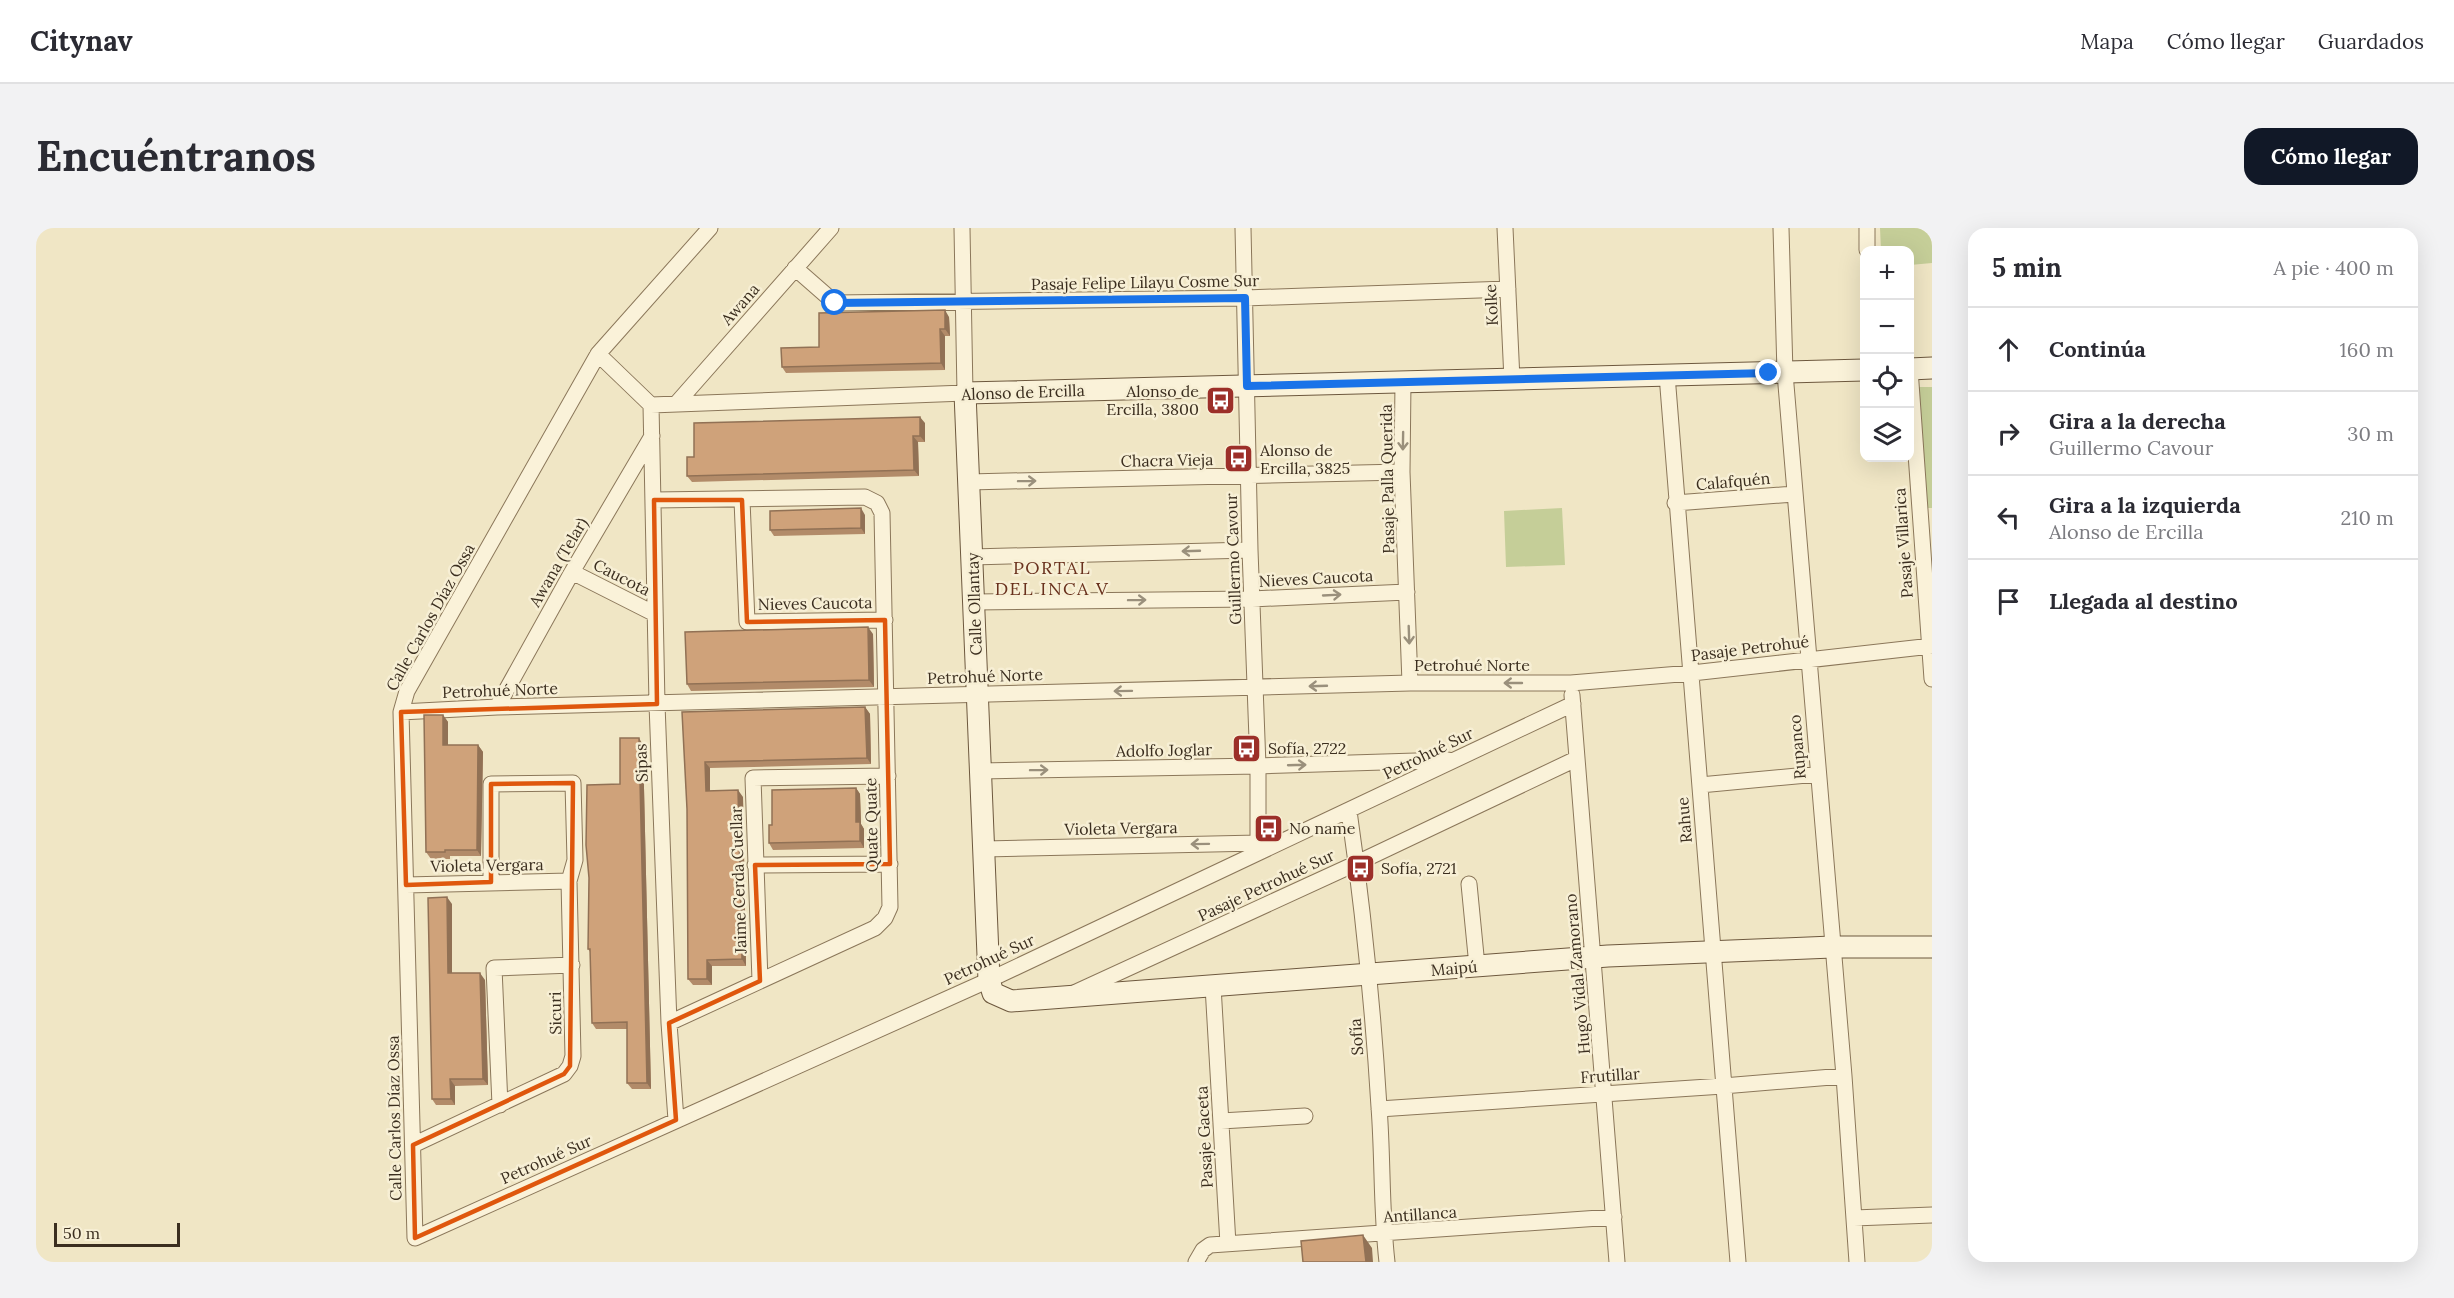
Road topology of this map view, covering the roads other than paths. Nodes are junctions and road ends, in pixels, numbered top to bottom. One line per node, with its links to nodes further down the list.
1 (710, 228): 13 (street, Calle Carlos Díaz Ossa)
2 (831, 228): 9 (street, Awana)
3 (962, 228): 12 (street, Calle Ollantay)
4 (1243, 228): 11 (street, Guillermo Cavour)
5 (1505, 228): 10 (street, Kolke)
6 (1781, 228): 17 (street, Rupanco)
7 (1867, 228): 8 (street)
8 (1867, 246)
9 (795, 268): 12 (street, Pasaje Felipe Lilayu Cosme Sur); 23 (street, Awana)
10 (1508, 289): 11 (street, Pasaje Felipe Lilayu Cosme Sur); 19 (street, Kolke)
11 (1245, 298): 12 (street, Pasaje Felipe Lilayu Cosme Sur); 21 (street, Guillermo Cavour)
12 (963, 303): 22 (street, Calle Ollantay)
13 (598, 354): 24 (street); 55 (street, Calle Carlos Díaz Ossa)
14 (1932, 368): 15 (street)
15 (1914, 369)
16 (1860, 370): 17 (street, Alonso de Ercilla)
17 (1785, 373): 18 (street, Alonso de Ercilla); 30 (street, Rupanco)
18 (1667, 375): 19 (street, Alonso de Ercilla); 33 (street, Rahue)
19 (1512, 380): 20 (street, Alonso de Ercilla)
20 (1403, 382): 21 (street, Alonso de Ercilla); 27 (street, Pasaje Palla Querida, one-way to 27)
21 (1247, 386): 22 (street, Alonso de Ercilla); 28 (street, Guillermo Cavour)
22 (965, 393): 23 (street, Alonso de Ercilla); 29 (street, Calle Ollantay)
23 (676, 404): 24 (street, Alonso de Ercilla)
24 (651, 405): 26 (street, Sipas)
25 (1914, 408): 34 (street, Pasaje Villarica)
26 (652, 436): 31 (street, Sipas); 37 (street, Awana (Telar))
27 (1402, 472): 28 (street, Chacra Vieja); 38 (street, Pasaje Palla Querida)
28 (1248, 476): 29 (street, Chacra Vieja, one-way to 28); 35 (street, Guillermo Cavour)
29 (969, 482): 36 (street, Calle Ollantay)
30 (1794, 494): 33 (street, Calafquén); 44 (street, Rupanco)
31 (654, 500): 32 (street); 41 (street, Sipas)
32 (742, 500): 42 (street, Quate Quate); 42 (street, Nieves Caucota)
33 (1676, 503): 45 (street, Rahue)
34 (1926, 527): 43 (street, Pasaje Villarica)
35 (1250, 550): 36 (street, Nieves Caucota, one-way to 36); 39 (street, Guillermo Cavour)
36 (972, 557): 40 (street, Calle Ollantay)
37 (572, 572): 41 (street, Caucota); 54 (street, Awana (Telar))
38 (1407, 591): 39 (street, Nieves Caucota, one-way to 38); 47 (street, Pasaje Palla Querida, one-way to 47)
39 (1252, 598): 40 (street, Nieves Caucota, one-way to 39); 49 (street, Guillermo Cavour)
40 (974, 602): 50 (street, Calle Ollantay)
41 (655, 614): 52 (street, Sipas)
42 (885, 620): 51 (street, Quate Quate)
43 (1931, 646): 44 (street, Pasaje Petrohué); 46 (street, Pasaje Villarica)
44 (1808, 659): 45 (street, Pasaje Petrohué); 60 (street, Rupanco)
45 (1692, 673): 48 (street, Pasaje Petrohué); 62 (street, Rahue)
46 (1932, 679)
47 (1410, 683): 48 (street, Petrohué Norte, one-way to 47); 49 (street, Petrohué Norte, one-way to 49)
48 (1572, 683): 53 (street, Hugo Vidal Zamorano)
49 (1254, 688): 50 (street, Petrohué Norte, one-way to 50); 58 (street, Guillermo Cavour)
50 (977, 694): 51 (street, Petrohué Norte); 59 (street, Calle Ollantay)
51 (887, 697): 52 (street, Petrohué Norte); 61 (street, Quate Quate)
52 (657, 704): 54 (street, Petrohué Norte); 84 (street, Sipas)
53 (1573, 704): 56 (street, Petrohué Sur); 57 (street, Hugo Vidal Zamorano)
54 (497, 707): 55 (street, Petrohué Norte)
55 (400, 712): 72 (street, Calle Carlos Díaz Ossa)
56 (1455, 759): 58 (street, Adolfo Joglar, one-way to 56); 63 (street, Petrohué Sur)
57 (1576, 759): 66 (street, Pasaje Petrohué Sur); 76 (street, Hugo Vidal Zamorano)
58 (1258, 766): 59 (street, Adolfo Joglar, one-way to 58); 64 (street, Guillermo Cavour)
59 (981, 771): 65 (street, Calle Ollantay)
60 (1818, 774): 62 (street); 73 (street, Rupanco)
61 (888, 776): 67 (street, Quate Quate); 68 (street, Jaime Cerda Cuellar)
62 (1700, 786): 75 (street, Rahue)
63 (1350, 811): 64 (street, Petrohué Sur); 66 (street, Sofía)
64 (1258, 848): 65 (street, Violeta Vergara, one-way to 65); 80 (street, Petrohué Sur)
65 (984, 849): 80 (street, Calle Ollantay)
66 (1357, 863): 79 (street, Sofía); 83 (street, Pasaje Petrohué Sur)
67 (890, 864): 68 (street); 81 (street, Quate Quate)
68 (755, 865): 81 (street, Jaime Cerda Cuellar)
69 (569, 881): 70 (street, Violeta Vergara); 70 (street, Sicuri); 77 (street, Sicuri)
70 (492, 882): 72 (street, Violeta Vergara)
71 (1469, 884): 78 (street)
72 (406, 885): 93 (street, Calle Carlos Díaz Ossa)
73 (1832, 947): 74 (street, Maipú); 75 (street, Maipú); 85 (street, Rupanco)
74 (1932, 947)
75 (1713, 953): 76 (street, Maipú); 86 (street, Rahue)
76 (1594, 957): 78 (street, Maipú); 87 (street, Hugo Vidal Zamorano)
77 (572, 965): 88 (street, Sicuri); 88 (street)
78 (1477, 966): 79 (street, Maipú)
79 (1370, 975): 82 (street, Maipú); 89 (street, Sofía)
80 (989, 980): 83 (street, Maipú); 91 (street, Petrohué Sur)
81 (760, 981): 84 (street, Quate Quate)
82 (1213, 986): 83 (street, Maipú); 92 (street, Pasaje Gaceta)
83 (1068, 995)
84 (669, 1023): 91 (street, Sipas)
85 (1844, 1076): 86 (street, Frutillar); 96 (street, Rupanco)
86 (1723, 1086): 87 (street, Frutillar); 103 (street, Rahue)
87 (1605, 1093): 89 (street, Frutillar); 95 (street, Hugo Vidal Zamorano)
88 (500, 1105): 93 (street, Sicuri)
89 (1379, 1109): 97 (street, Sofía)
90 (1305, 1116): 92 (street)
91 (676, 1120): 98 (street, Petrohué Sur)
92 (1221, 1121): 99 (street, Pasaje Gaceta)
93 (412, 1144): 98 (street, Calle Carlos Díaz Ossa)
94 (1932, 1215): 96 (street)
95 (1614, 1217): 97 (street, Antillanca); 102 (street, Hugo Vidal Zamorano)
96 (1854, 1218): 104 (street, Rupanco)
97 (1384, 1235): 99 (street, Antillanca); 101 (street, Sofía)
98 (415, 1238)
99 (1228, 1244): 100 (street)
100 (1196, 1262)
101 (1387, 1262)
102 (1617, 1262)
103 (1738, 1262)
104 (1857, 1262)

